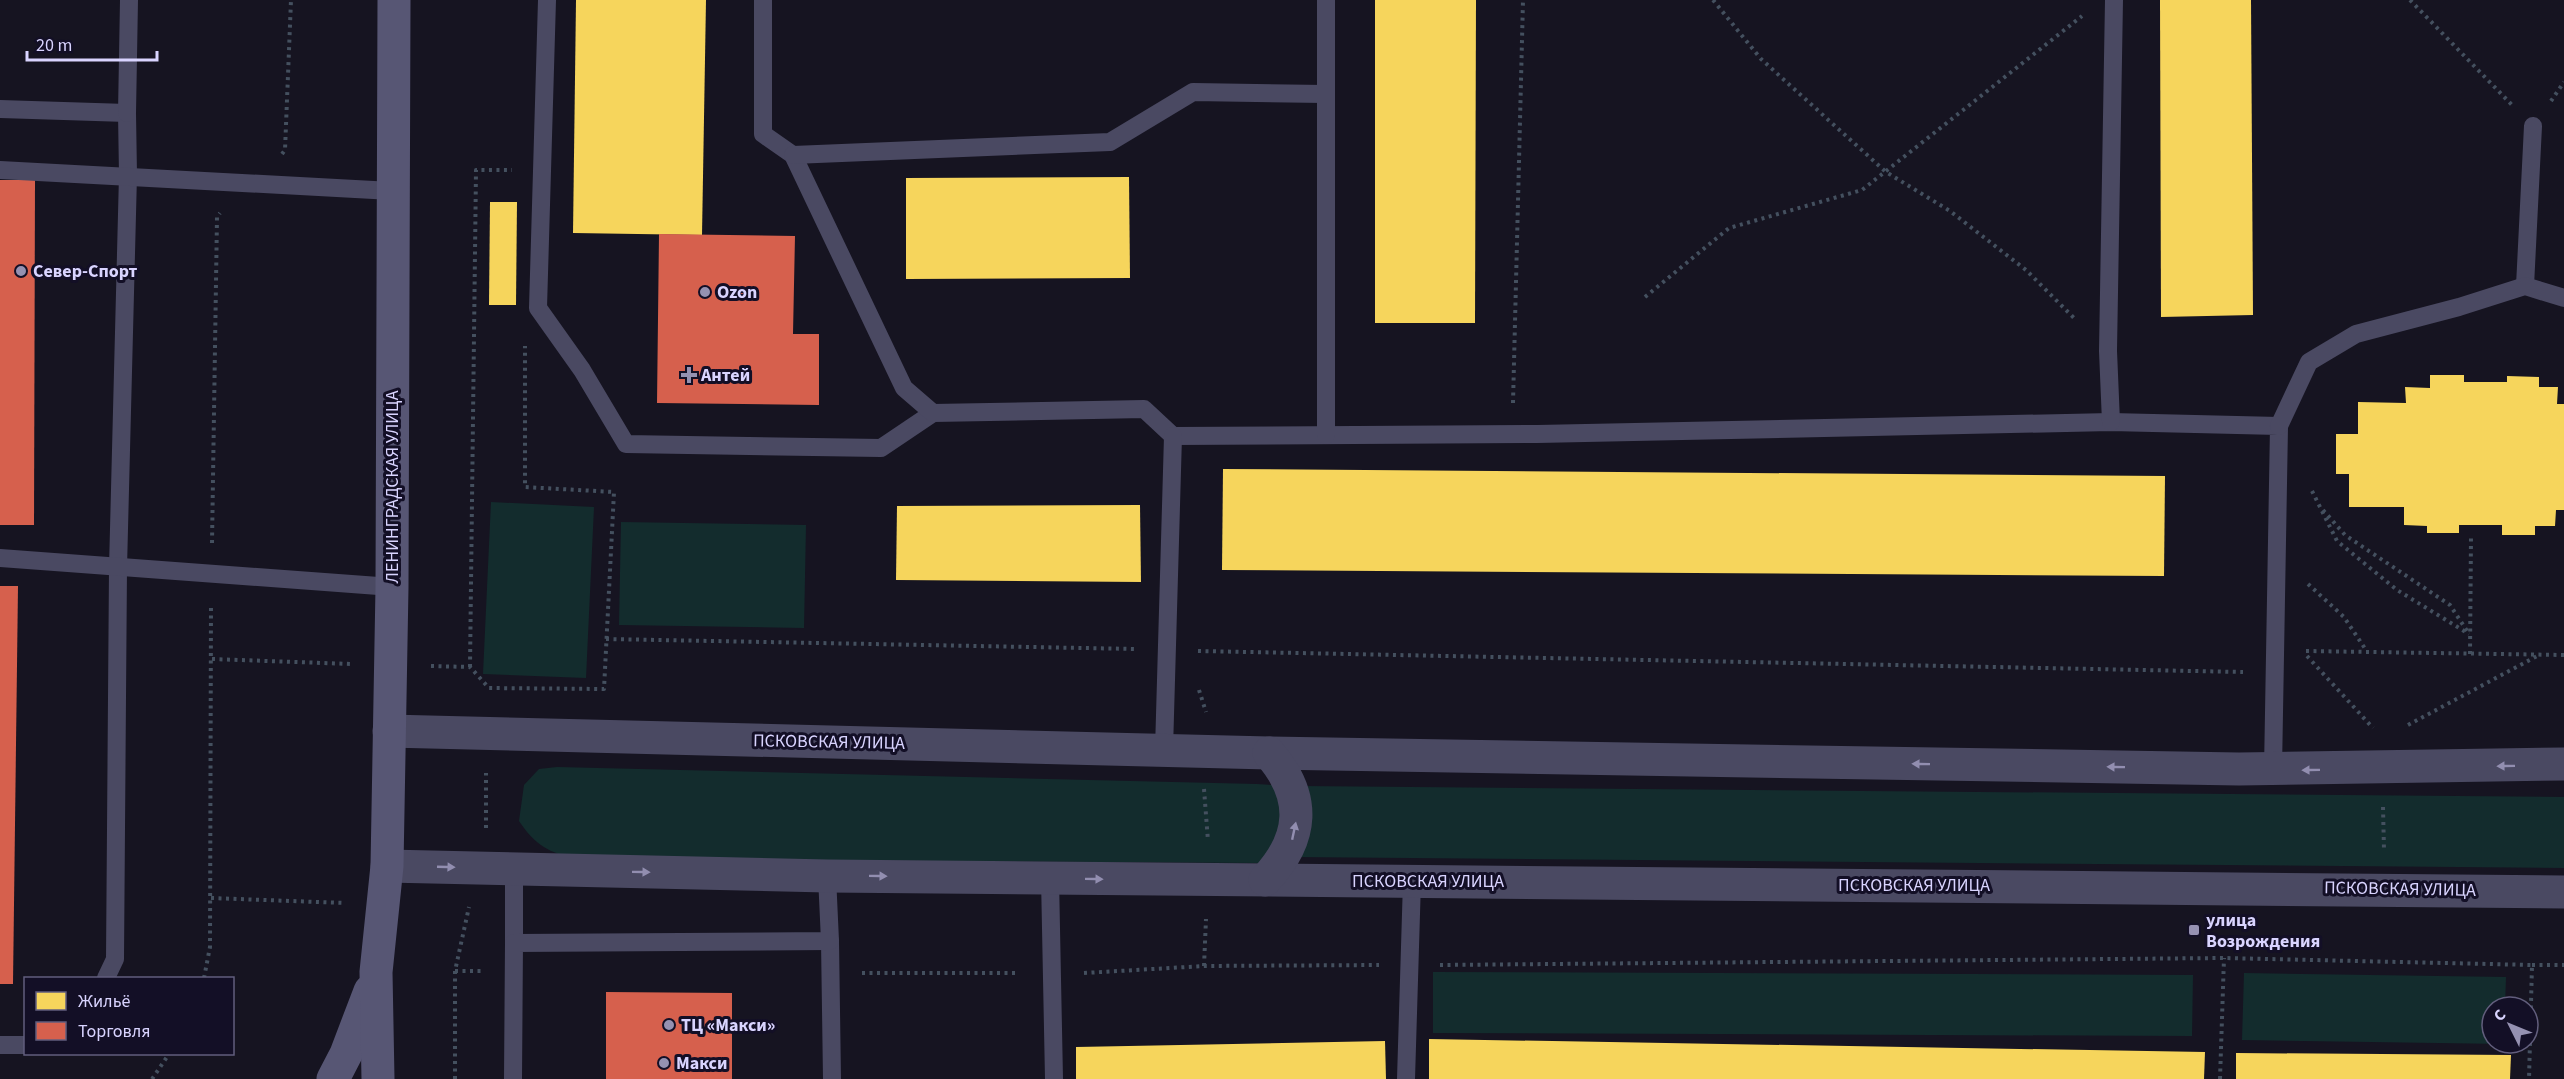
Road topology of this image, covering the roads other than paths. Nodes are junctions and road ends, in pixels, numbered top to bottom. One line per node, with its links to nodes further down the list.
1 (129, 0): 9 (lane)
2 (394, 0): 14 (main road, ЛЕНИНГРАДСКАЯ УЛИЦА)
3 (547, 0): 17 (lane)
4 (762, 0): 11 (lane)
5 (1326, 0): 7 (lane)
6 (2114, 0): 18 (lane)
7 (1326, 94): 11 (lane); 20 (lane)
8 (0, 109): 9 (lane)
9 (127, 113): 13 (lane)
10 (2533, 126): 15 (lane)
11 (793, 155): 17 (lane)
12 (0, 170): 13 (lane)
13 (129, 175): 14 (lane); 23 (lane)
14 (392, 191): 24 (main road, ЛЕНИНГРАДСКАЯ УЛИЦА)
15 (2525, 286): 16 (lane); 19 (lane)
16 (2564, 297)
17 (933, 413): 21 (lane)
18 (2111, 422): 19 (lane); 20 (lane)
19 (2278, 426): 29 (lane)
20 (1326, 435): 21 (lane)
21 (1173, 436): 26 (lane)
22 (0, 558): 23 (lane)
23 (118, 568): 24 (lane); 40 (lane)
24 (392, 587): 25 (main road, ЛЕНИНГРАДСКАЯ УЛИЦА)
25 (389, 731): 26 (street, ПСКОВСКАЯ УЛИЦА); 30 (main road, ЛЕНИНГРАДСКАЯ УЛИЦА)
26 (1164, 750): 27 (street, ПСКОВСКАЯ УЛИЦА)
27 (1269, 753): 29 (street, ПСКОВСКАЯ УЛИЦА, one-way to 27); 34 (street, one-way to 27)
28 (2564, 764): 29 (street, ПСКОВСКАЯ УЛИЦА, one-way to 29)
29 (2273, 770)
30 (387, 866): 31 (street, ПСКОВСКАЯ УЛИЦА, one-way to 31); 39 (main road, ЛЕНИНГРАДСКАЯ УЛИЦА)
31 (514, 869): 32 (street, ПСКОВСКАЯ УЛИЦА, one-way to 32); 38 (lane)
32 (827, 876): 33 (street, ПСКОВСКАЯ УЛИЦА, one-way to 33); 37 (lane)
33 (1050, 878): 34 (street, ПСКОВСКАЯ УЛИЦА, one-way to 34); 47 (lane)
34 (1264, 880): 35 (street, ПСКОВСКАЯ УЛИЦА)
35 (1412, 881): 36 (street, ПСКОВСКАЯ УЛИЦА); 48 (lane)
36 (2564, 892)
37 (831, 940): 38 (lane); 46 (lane)
38 (514, 943): 45 (lane)
39 (376, 972): 43 (main road, ЛЕНИНГРАДСКАЯ УЛИЦА); 44 (main road, ЛЕНИНГРАДСКАЯ УЛИЦА)
40 (106, 977)
41 (0, 1045): 42 (lane)
42 (24, 1045)
43 (333, 1079)
44 (378, 1079)
45 (513, 1079)
46 (832, 1079)
47 (1054, 1079)
48 (1406, 1079)

